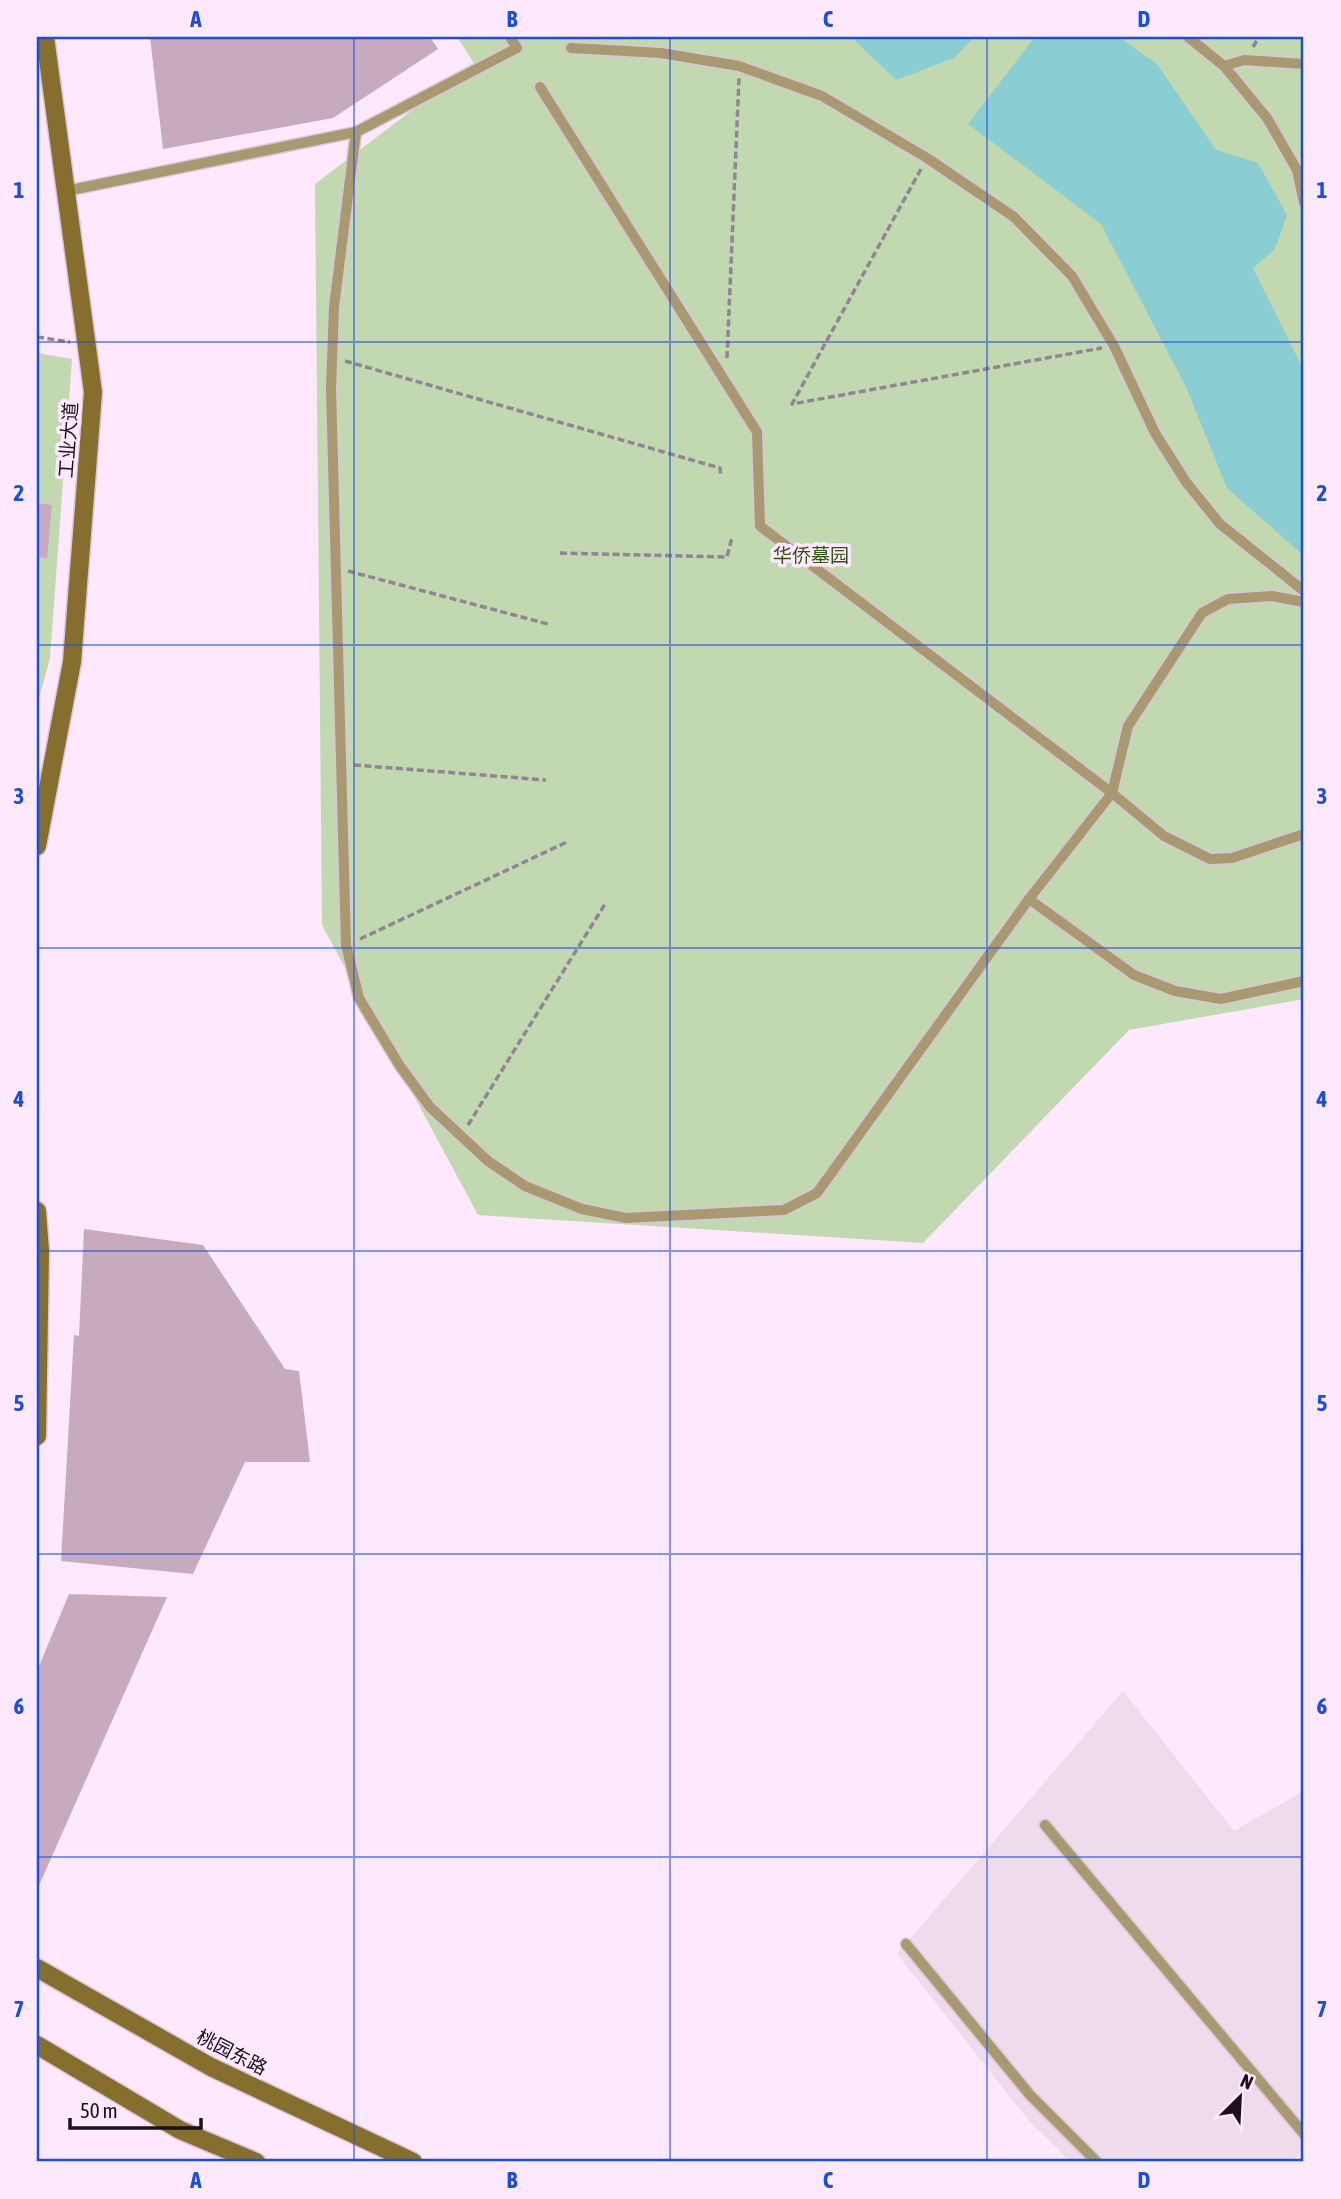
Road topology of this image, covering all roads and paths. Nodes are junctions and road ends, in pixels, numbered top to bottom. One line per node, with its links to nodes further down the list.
1 (41, 37): 11 (street, 工业大道)
2 (510, 37): 9 (lane)
3 (1188, 37): 7 (lane)
4 (571, 48): 6 (lane)
5 (1304, 64): 7 (lane)
6 (739, 66): 10 (lane); 17 (path)
7 (1224, 66): 12 (lane)
8 (540, 87): 17 (lane)
9 (356, 132): 11 (lane); 16 (lane)
10 (927, 158): 15 (lane); 15 (path)
11 (66, 191): 14 (street, 工业大道)
12 (1304, 203)
13 (37, 337): 14 (path)
14 (86, 344): 30 (street, 工业大道)
15 (1114, 346): 22 (lane)
16 (332, 358): 18 (path); 21 (lane)
17 (726, 381): 27 (lane)
18 (722, 477)
19 (732, 537): 20 (path)
20 (560, 552)
21 (336, 568): 24 (path); 25 (lane)
22 (1304, 591)
23 (1304, 602): 27 (lane)
24 (548, 624)
25 (341, 764): 26 (path); 33 (lane)
26 (546, 780)
27 (1112, 793): 28 (lane); 31 (lane)
28 (1304, 834)
29 (567, 842): 33 (path)
30 (37, 846)
31 (1029, 899): 34 (lane); 35 (lane)
32 (606, 904): 35 (path)
33 (346, 945): 35 (lane)
34 (1304, 981)
35 (461, 1136)
36 (37, 1211): 37 (street)
37 (37, 1436)
38 (1045, 1825): 42 (lane)
39 (906, 1944): 45 (lane)
40 (37, 1968): 44 (street, 桃园东路)
41 (37, 2045): 43 (street)
42 (1304, 2134)
43 (256, 2162)
44 (414, 2162)
45 (1097, 2162)

